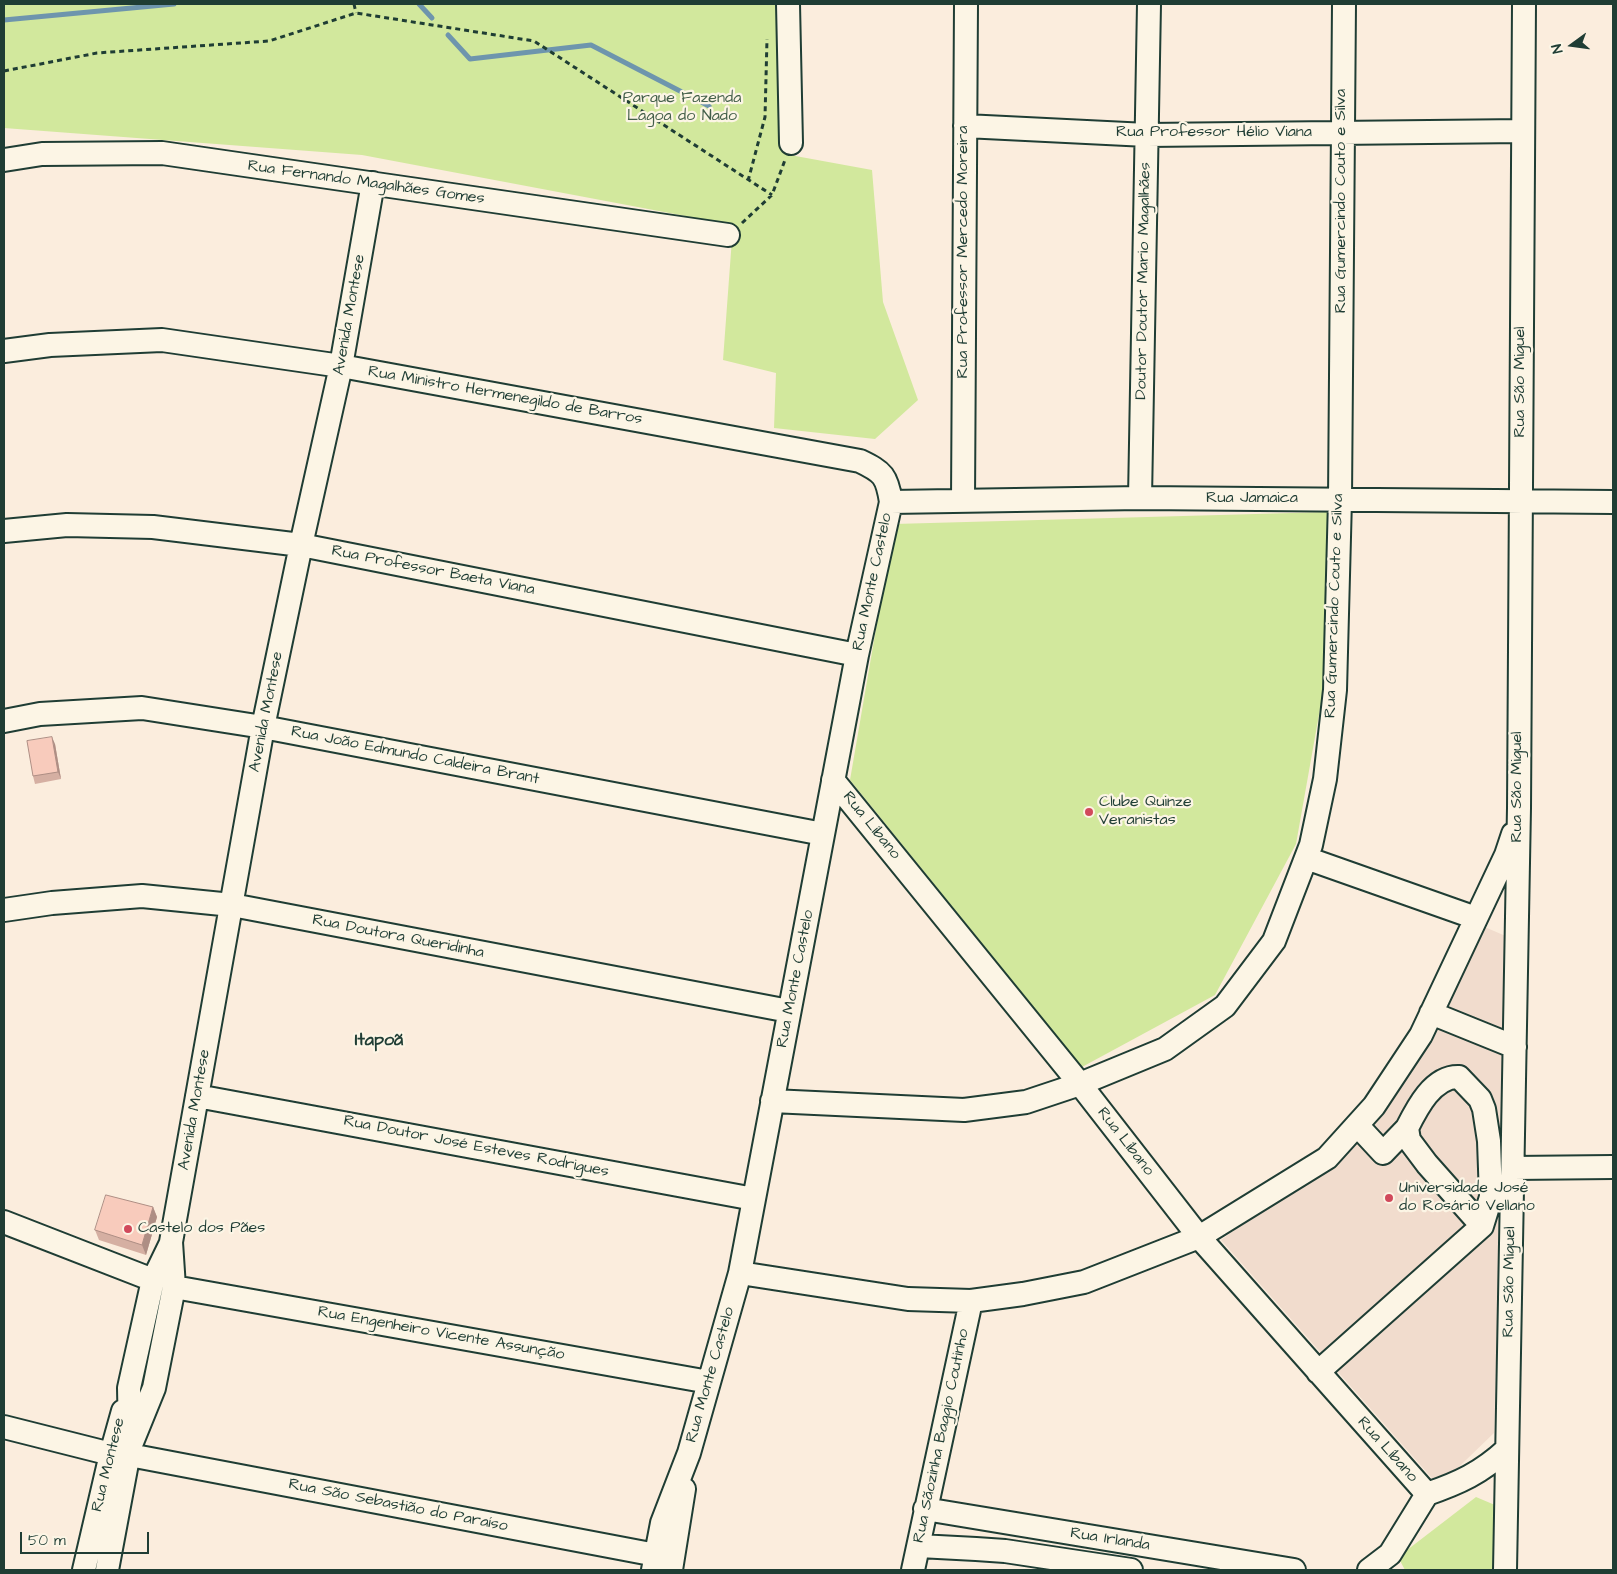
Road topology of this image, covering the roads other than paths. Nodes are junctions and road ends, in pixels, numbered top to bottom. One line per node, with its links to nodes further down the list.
1 (788, 4): 10 (street)
2 (966, 4): 6 (street, Rua Professor Mercedo Moreira)
3 (1149, 4): 9 (street, Doutor Doutor Mario Magalhães)
4 (1344, 4): 8 (street, Rua Gumercindo Couto e Silva)
5 (1524, 4): 7 (street, Rua São Miguel)
6 (965, 126): 9 (street, Rua Professor Hélio Viana); 18 (street, Rua Professor Mercedo Moreira)
7 (1522, 131): 8 (street, Rua Professor Hélio Viana); 19 (street, Rua São Miguel)
8 (1342, 133): 9 (street, Rua Professor Hélio Viana); 17 (street, Rua Gumercindo Couto e Silva)
9 (1146, 135): 16 (street, Doutor Doutor Mario Magalhães)
10 (791, 143)
11 (4, 160): 12 (street, Rua Fernando Magalhães Gomes)
12 (373, 183): 13 (street, Rua Fernando Magalhães Gomes); 15 (street, Avenida Montese)
13 (728, 234)
14 (4, 351): 15 (street, Rua Ministro Hermenegildo de Barros)
15 (341, 366): 20 (street, Rua Ministro Hermenegildo de Barros); 23 (street, Avenida Montese)
16 (1140, 498): 17 (street, Rua Jamaica); 18 (street, Rua Jamaica)
17 (1340, 499): 19 (street, Rua Jamaica); 30 (street, Rua Gumercindo Couto e Silva)
18 (963, 500): 20 (street, Rua Jamaica)
19 (1520, 501): 21 (street, Rua Jamaica); 28 (street, Rua São Miguel)
20 (891, 502): 24 (street, Rua Monte Castelo)
21 (1613, 502)
22 (4, 531): 23 (street, Rua Professor Baeta Viana)
23 (301, 546): 24 (street, Rua Professor Baeta Viana); 26 (street, Avenida Montese)
24 (857, 655): 27 (street, Rua Monte Castelo)
25 (4, 721): 26 (street, Rua João Edmundo Caldeira Brant)
26 (263, 727): 29 (street, Rua João Edmundo Caldeira Brant); 31 (street, Avenida Montese)
27 (833, 780): 29 (street, Rua Monte Castelo); 38 (street, Rua Líbano)
28 (1518, 819): 33 (street); 34 (street, Rua São Miguel)
29 (823, 834): 35 (street, Rua Monte Castelo)
30 (1306, 858): 33 (street); 38 (street, Rua Gumercindo Couto e Silva)
31 (232, 905): 32 (street, Rua Doutora Queridinha); 35 (street, Rua Doutora Queridinha); 39 (street, Avenida Montese)
32 (4, 910)
33 (1478, 914): 34 (street); 36 (street)
34 (1517, 932): 37 (street, Rua São Miguel)
35 (790, 1011): 40 (street, Rua Monte Castelo)
36 (1431, 1013): 37 (street); 41 (street)
37 (1515, 1047): 44 (street, Rua São Miguel)
38 (1080, 1084): 40 (street, Rua Gumercindo Couto e Silva); 48 (street, Rua Líbano)
39 (197, 1096): 45 (street, Rua Doutor José Esteves Rodrigues); 50 (street, Avenida Montese)
40 (772, 1101): 45 (street, Rua Monte Castelo)
41 (1358, 1125): 42 (street); 48 (street)
42 (1407, 1128): 47 (street); 47 (street)
43 (1613, 1167): 44 (street)
44 (1513, 1168): 57 (street, Rua São Miguel)
45 (754, 1199): 49 (street, Rua Monte Castelo)
46 (4, 1222): 50 (street, Rua Engenheiro Vicente Assunção)
47 (1482, 1226): 52 (street)
48 (1199, 1237): 51 (street); 52 (street, Rua Líbano)
49 (740, 1273): 51 (street); 53 (street, Rua Monte Castelo)
50 (164, 1284): 53 (street, Rua Engenheiro Vicente Assunção); 54 (street, Avenida Montese); 55 (street, Avenida Montese)
51 (971, 1301): 61 (street, Rua Sãozinha Baggio Coutinho)
52 (1318, 1372): 60 (street, Rua Líbano)
53 (709, 1382): 59 (street, Rua Monte Castelo)
54 (129, 1388): 58 (street, Rua Montese)
55 (154, 1388): 58 (street, Rua Montese)
56 (4, 1427): 58 (street, Rua São Sebastião do Paraíso)
57 (1507, 1449): 60 (street); 72 (street, Rua São Miguel)
58 (127, 1453): 63 (street, Rua São Sebastião do Paraíso); 64 (street, Rua Montese); 65 (street); 66 (street, Rua Montese)
59 (689, 1453): 63 (street); 63 (street, Rua Monte Castelo); 67 (street, Rua Monte Castelo)
60 (1427, 1494): 71 (street)
61 (925, 1509): 62 (street, Rua Sãozinha Baggio Coutinho); 70 (street, Rua Irlanda)
62 (918, 1546): 68 (street, Rua Sãozinha Baggio Coutinho); 69 (street)
63 (660, 1565)
64 (84, 1570)
65 (107, 1570)
66 (120, 1570)
67 (687, 1570)
68 (913, 1570)
69 (1131, 1570)
70 (1294, 1570)
71 (1369, 1570)
72 (1505, 1570)

